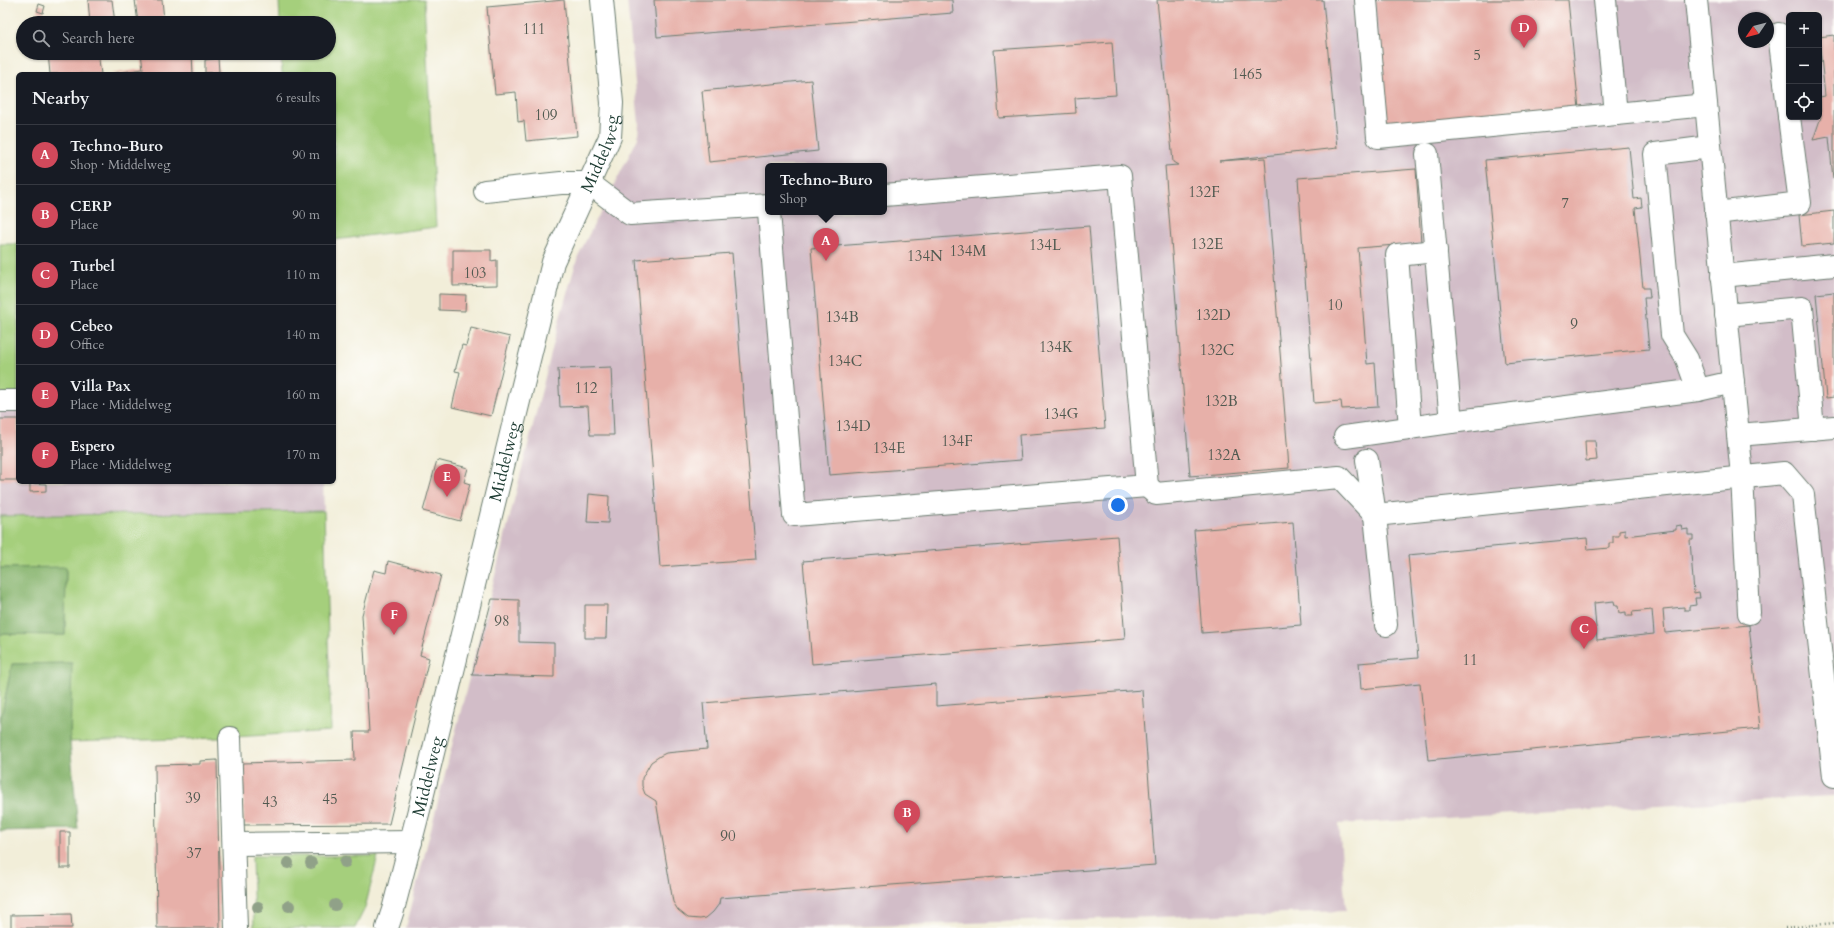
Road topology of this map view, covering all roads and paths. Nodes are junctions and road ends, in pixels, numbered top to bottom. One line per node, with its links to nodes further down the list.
1 (602, 0): 12 (street, Middelweg)
2 (1366, 0): 8 (street)
3 (1605, 0): 8 (street)
4 (1696, 0): 7 (street)
5 (1779, 34): 6 (street)
6 (1786, 91)
7 (1706, 105): 8 (street); 10 (street)
8 (1616, 114)
9 (1790, 120): 16 (street)
10 (1710, 147): 16 (street); 23 (street)
11 (1427, 154): 18 (street)
12 (589, 183): 13 (street); 15 (street); 40 (street, Middelweg)
13 (485, 191)
14 (887, 195): 34 (street)
15 (765, 204)
16 (1716, 213): 20 (street)
17 (769, 215): 34 (street)
18 (1436, 251): 26 (street); 28 (street)
19 (1834, 265): 20 (street)
20 (1722, 276): 21 (street)
21 (1726, 315): 22 (street); 29 (street)
22 (1733, 382): 23 (street); 30 (street)
23 (1698, 390): 26 (street)
24 (16, 401): 25 (street)
25 (0, 402)
26 (1451, 422): 28 (street)
27 (1834, 427): 29 (street)
28 (1410, 428): 31 (street)
29 (1812, 429): 30 (street)
30 (1738, 435): 33 (street)
31 (1345, 437)
32 (1366, 460): 35 (street)
33 (1742, 476): 35 (street); 36 (street); 39 (street)
34 (1147, 486): 35 (street)
35 (1375, 515): 37 (street)
36 (1750, 613)
37 (1386, 625)
38 (230, 738): 41 (street)
39 (1834, 776)
40 (411, 842): 41 (street); 44 (street, Middelweg)
41 (234, 844): 43 (street)
42 (1834, 923): 45 (path)
43 (236, 928)
44 (387, 928)
45 (1785, 928)

